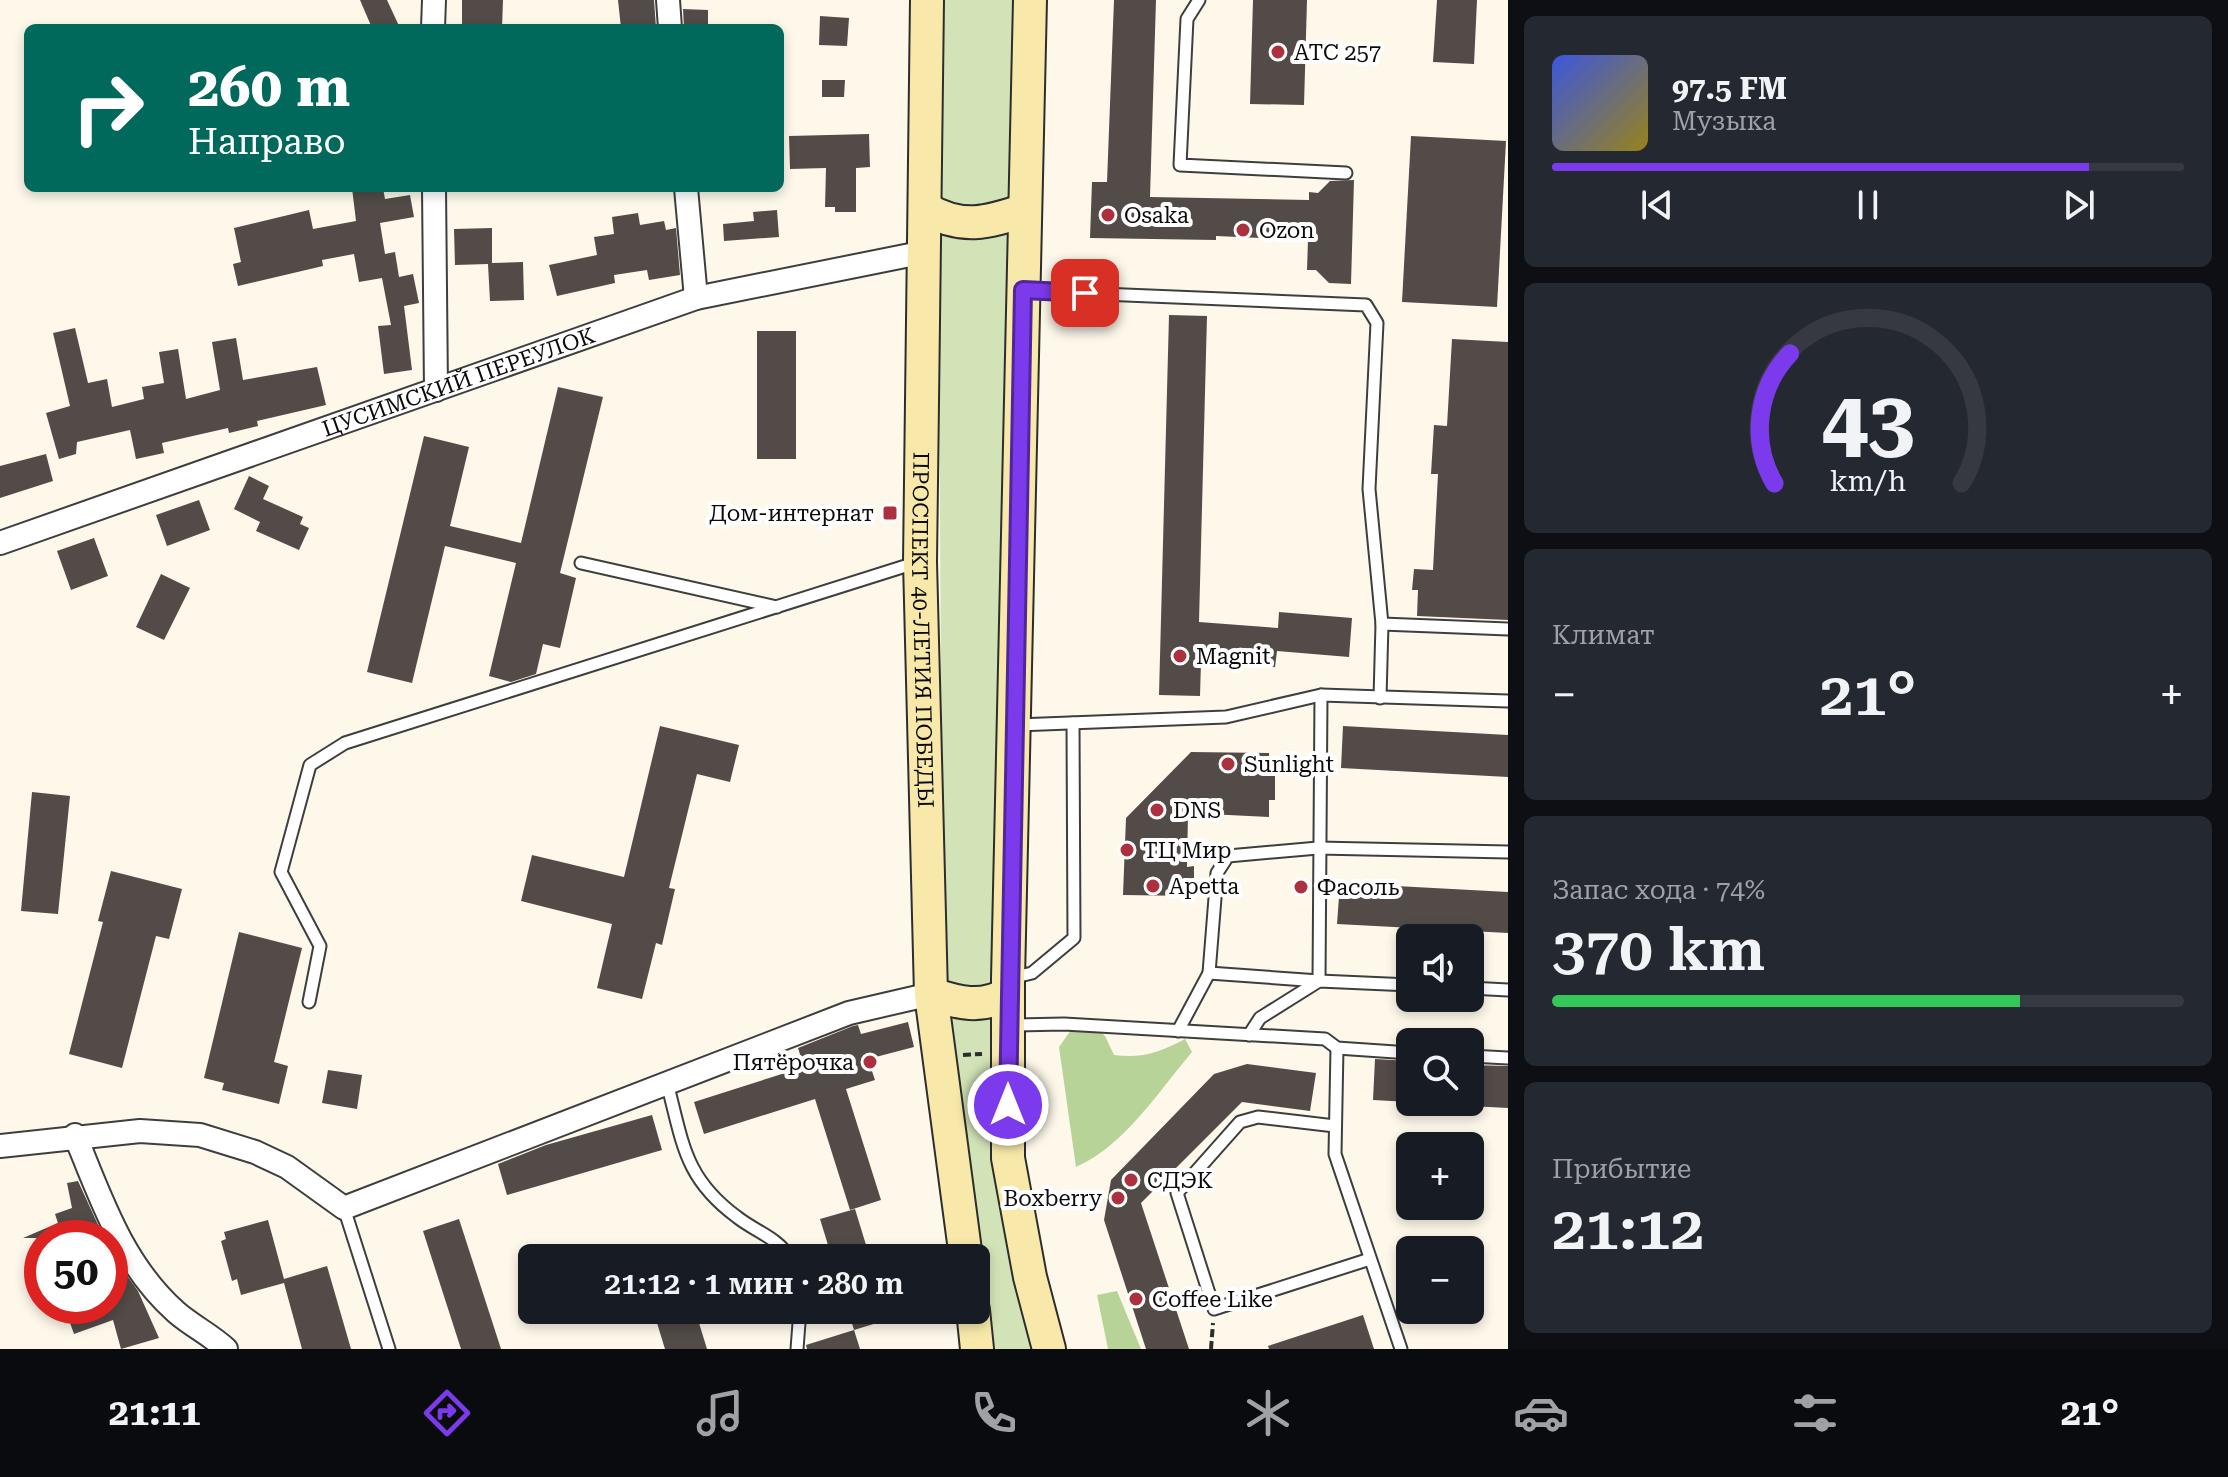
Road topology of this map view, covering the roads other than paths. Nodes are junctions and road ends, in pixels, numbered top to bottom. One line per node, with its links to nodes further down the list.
1 (434, 0): 6 (street)
2 (668, 0): 7 (street)
3 (927, 0): 11 (main road, ПРОСПЕКТ 40-ЛЕТИЯ ПОБЕДЫ)
4 (1030, 0): 12 (main road)
5 (1199, 0): 8 (lane)
6 (433, 24)
7 (670, 24)
8 (1346, 173)
9 (434, 192): 16 (street)
10 (686, 192): 15 (street)
11 (926, 209): 12 (main road); 13 (main road, ПРОСПЕКТ 40-ЛЕТИЯ ПОБЕДЫ)
12 (1025, 210): 14 (main road)
13 (925, 252): 15 (street, ЦУСИМСКИЙ ПЕРЕУЛОК); 18 (main road, ПРОСПЕКТ 40-ЛЕТИЯ ПОБЕДЫ)
14 (1023, 290): 21 (lane); 27 (main road)
15 (696, 298): 16 (street, ЦУСИМСКИЙ ПЕРЕУЛОК)
16 (436, 390): 17 (street, ЦУСИМСКИЙ ПЕРЕУЛОК)
17 (0, 543)
18 (920, 562): 20 (lane); 35 (main road, ПРОСПЕКТ 40-ЛЕТИЯ ПОБЕДЫ)
19 (581, 563): 20 (lane)
20 (777, 607): 36 (lane)
21 (1382, 624): 22 (lane); 24 (lane)
22 (1508, 629)
23 (1321, 695): 24 (lane); 26 (lane); 28 (lane)
24 (1380, 698): 25 (lane)
25 (1508, 701)
26 (1073, 723): 27 (lane); 37 (lane)
27 (1013, 725): 37 (main road)
28 (1318, 848): 29 (lane); 30 (lane); 31 (lane)
29 (1508, 852)
30 (1209, 973): 31 (lane); 38 (lane)
31 (1319, 981): 32 (lane); 39 (lane)
32 (1396, 984)
33 (1484, 989): 34 (lane)
34 (1508, 990)
35 (931, 994): 37 (main road); 44 (street); 50 (main road, ПРОСПЕКТ 40-ЛЕТИЯ ПОБЕДЫ)
36 (309, 1002)
37 (1008, 1012): 38 (lane); 58 (main road)
38 (1178, 1031): 39 (lane)
39 (1249, 1035): 40 (lane)
40 (1337, 1048): 41 (lane); 45 (lane)
41 (1396, 1052)
42 (1484, 1057): 43 (lane)
43 (1508, 1058)
44 (667, 1083): 48 (street); 49 (lane)
45 (1335, 1126): 51 (lane); 51 (lane)
46 (75, 1135): 47 (street); 48 (street); 54 (street)
47 (0, 1146)
48 (344, 1208): 55 (lane)
49 (781, 1244)
50 (964, 1244)
51 (1370, 1259): 59 (lane)
52 (799, 1324): 56 (lane)
53 (974, 1324): 57 (main road)
54 (226, 1349)
55 (389, 1349)
56 (797, 1349)
57 (977, 1349)
58 (1049, 1349)
59 (1401, 1349)

